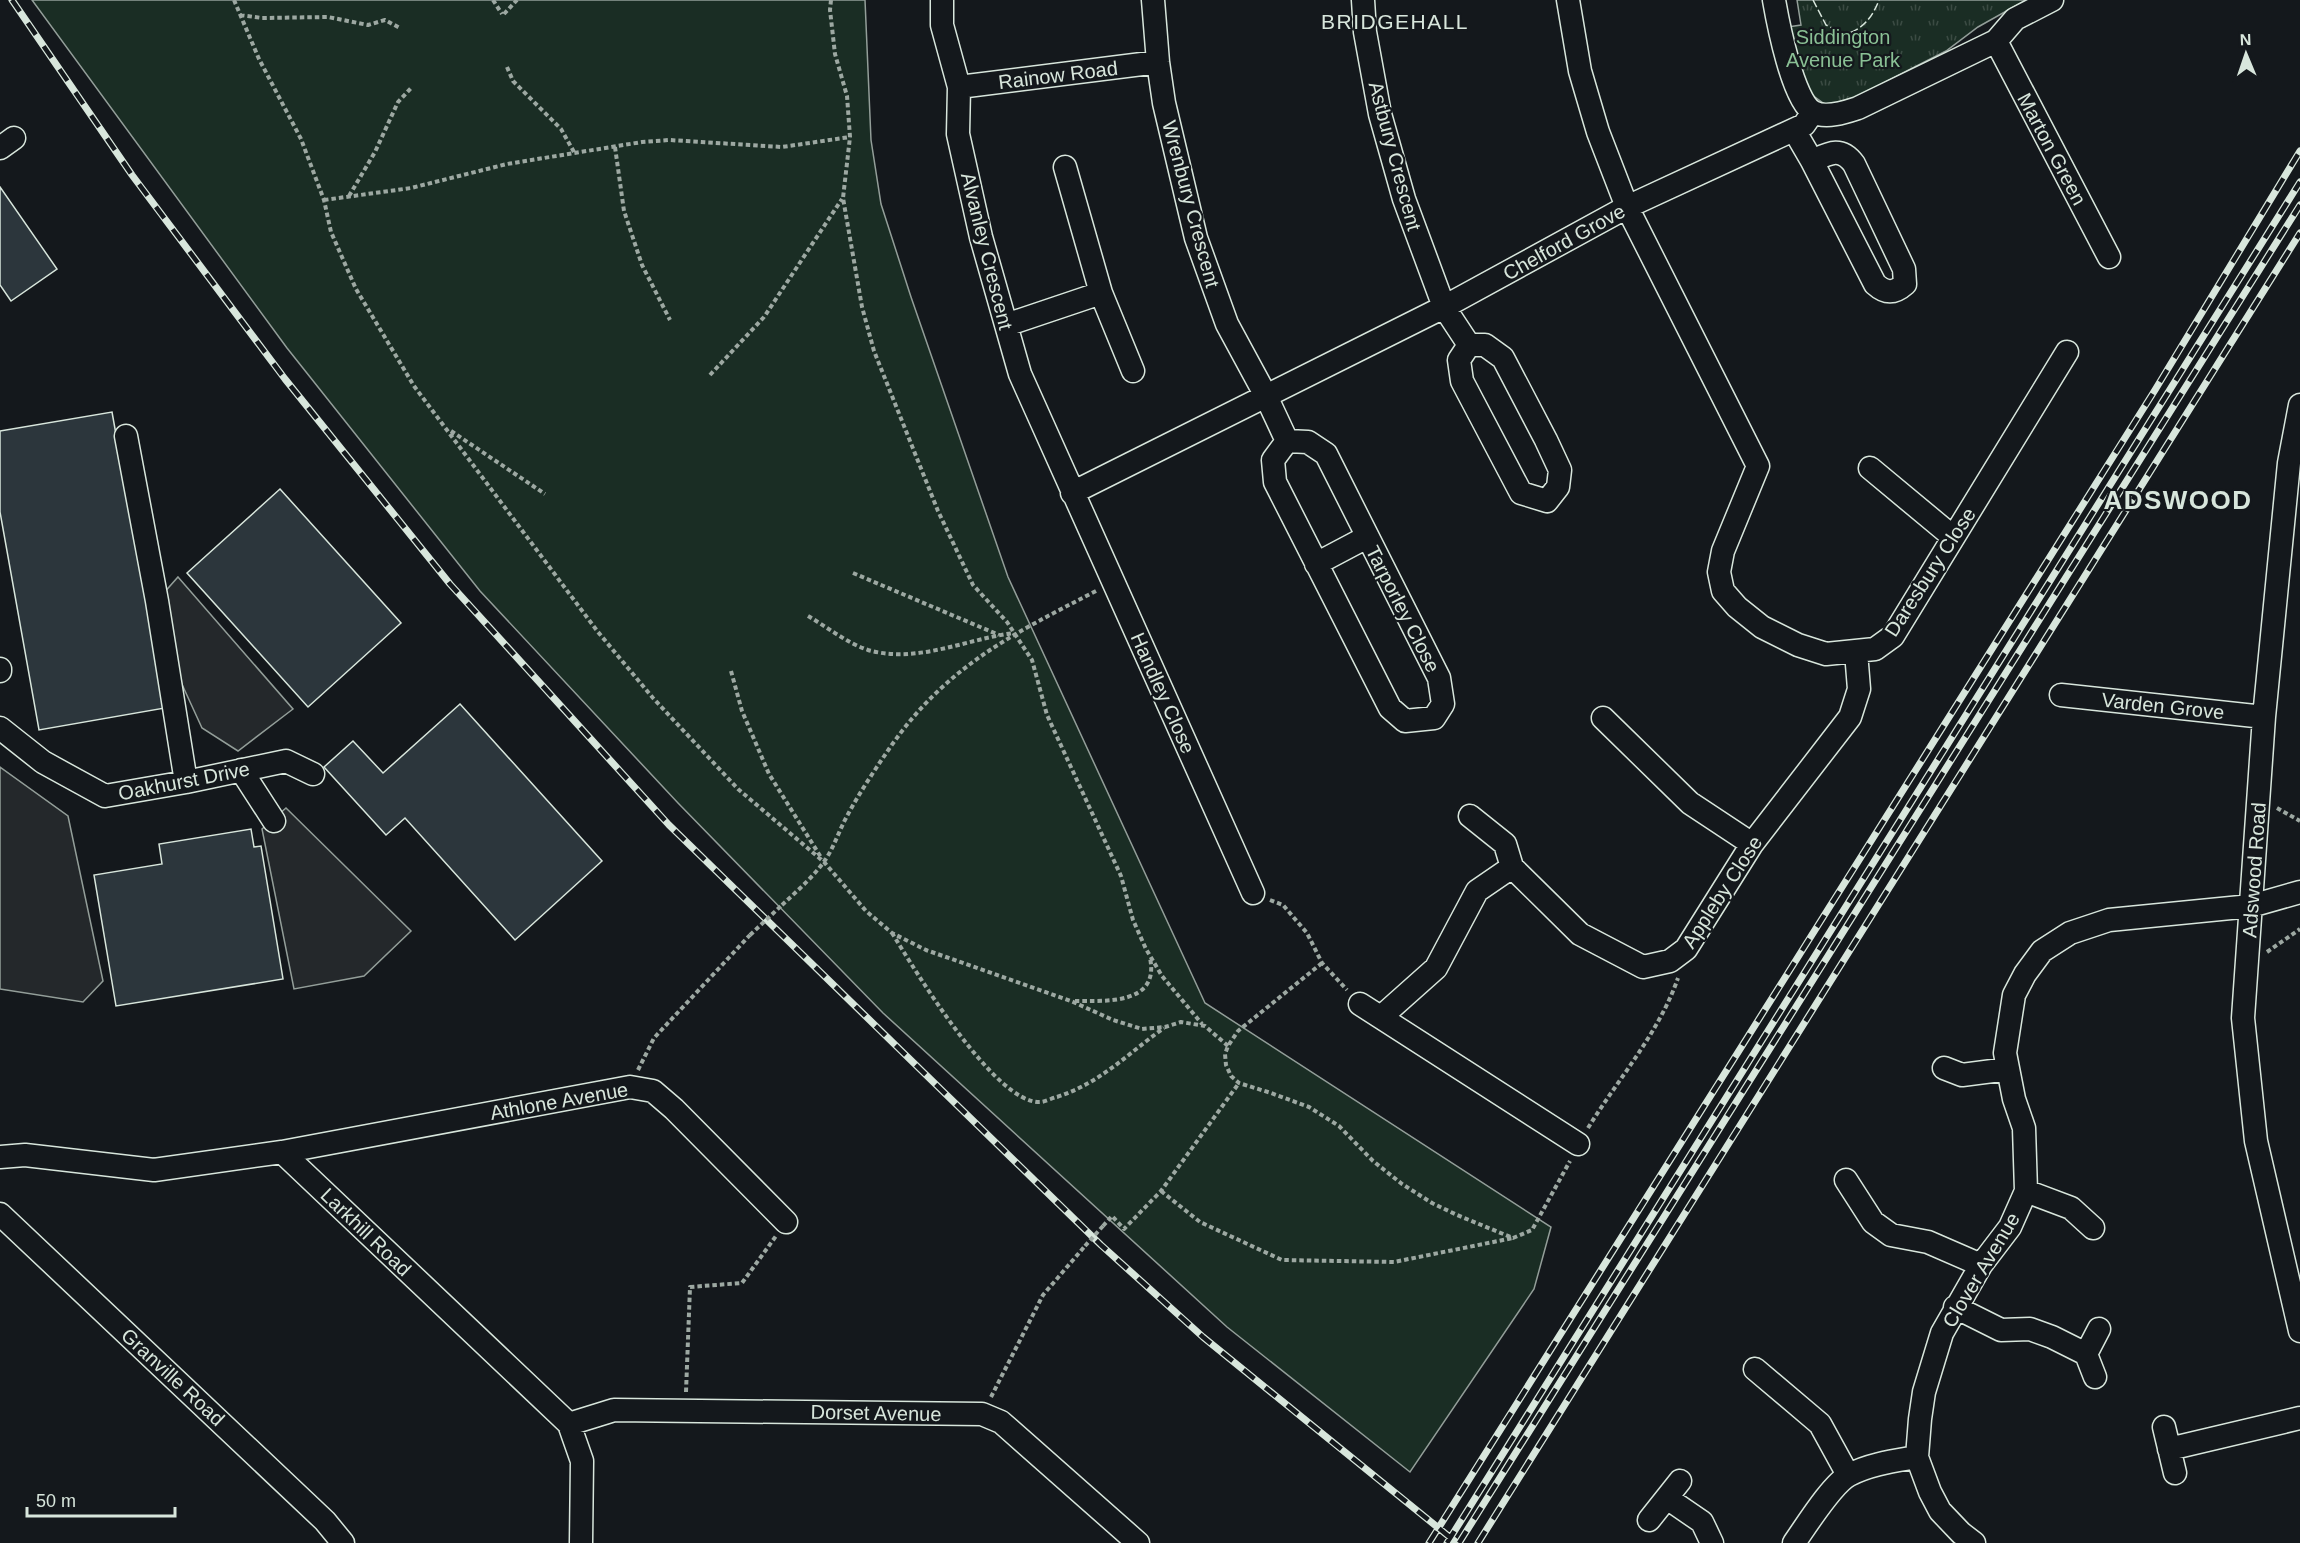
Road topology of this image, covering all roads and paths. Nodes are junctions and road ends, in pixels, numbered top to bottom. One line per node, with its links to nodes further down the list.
1 (234, 0): 11 (path)
2 (493, 0): 3 (path)
3 (517, 0)
4 (831, 0): 20 (path)
5 (942, 0): 17 (street, Alvanley Crescent)
6 (1154, 0): 14 (street, Wrenbury Crescent)
7 (1363, 0): 31 (street, Astbury Crescent)
8 (1568, 0): 28 (street, Daresbury Close)
9 (1774, 0): 18 (street)
10 (2052, 0): 13 (street)
11 (240, 15): 12 (path); 27 (path)
12 (400, 27)
13 (1996, 41): 18 (street); 29 (street, Marton Green)
14 (1158, 62): 17 (street, Rainow Road); 38 (street, Wrenbury Crescent)
15 (507, 67): 22 (path)
16 (412, 87): 25 (path)
17 (959, 87): 33 (street, Alvanley Crescent)
18 (1813, 112): 19 (street, Chelford Grove)
19 (1794, 130): 23 (street); 28 (street, Chelford Grove)
20 (850, 137): 21 (path); 26 (path)
21 (615, 147): 22 (path); 32 (path)
22 (574, 152): 25 (path)
23 (1812, 161): 23 (street)
24 (1065, 167): 30 (street)
25 (349, 197): 27 (path)
26 (843, 198): 37 (path); 52 (path)
27 (324, 200): 40 (path)
28 (1627, 207): 31 (street, Chelford Grove); 54 (street, Daresbury Close)
29 (2109, 257)
30 (1101, 293): 33 (street); 36 (street)
31 (1444, 307): 34 (street, Astbury Crescent); 38 (street, Chelford Grove)
32 (670, 320)
33 (1006, 325): 44 (street, Alvanley Crescent)
34 (1469, 345): 34 (street)
35 (2067, 352): 47 (street, Daresbury Close)
36 (1132, 371)
37 (710, 375)
38 (1266, 396): 42 (street); 44 (street, Chelford Grove)
39 (2300, 405): 57 (street, Adswood Road)
40 (448, 429): 45 (path); 66 (path)
41 (126, 436): 62 (street)
42 (1287, 441): 46 (street, Tarporley Close); 48 (street, Tarporley Close)
43 (1870, 468): 47 (street)
44 (1072, 493): 50 (street, Handley Close)
45 (545, 494)
46 (1367, 537): 48 (street, Tarporley Close); 48 (street, Tarporley Close)
47 (1953, 537): 54 (street, Daresbury Close)
48 (1316, 564)
49 (853, 573): 53 (path)
50 (1113, 583): 52 (path); 68 (street, Handley Close)
51 (808, 616): 53 (path)
52 (1014, 633): 53 (path); 66 (path); 73 (path)
53 (999, 635)
54 (1856, 652): 65 (street, Appleby Close)
55 (731, 671): 66 (path)
56 (2061, 695): 57 (street, Varden Grove)
57 (2264, 717): 70 (street, Adswood Road)
58 (1603, 718): 65 (street)
59 (0, 728): 62 (street, Oakhurst Drive)
60 (241, 770): 61 (street, Oakhurst Drive); 62 (street, Oakhurst Drive); 64 (street)
61 (313, 774)
62 (186, 782)
63 (1470, 816): 67 (street, Appleby Close)
64 (274, 821)
65 (1752, 844): 74 (street, Appleby Close)
66 (824, 862): 72 (path); 86 (path, bridge)
67 (1512, 867): 74 (street, Appleby Close); 79 (street)
68 (1253, 892): 75 (path)
69 (2300, 892): 70 (street, Clover Avenue)
70 (2251, 906): 76 (street, Adswood Road); 84 (street, Clover Avenue)
71 (2300, 929): 76 (path)
72 (892, 933): 77 (path); 81 (path)
73 (1149, 954): 77 (path); 80 (path)
74 (1679, 956): 87 (path)
75 (1322, 963): 78 (path); 82 (path)
76 (2247, 967): 100 (street, Adswood Road)
77 (1071, 1001): 81 (path)
78 (1360, 1004): 79 (street)
79 (1381, 1017): 87 (street)
80 (1203, 1025): 81 (path); 82 (path)
81 (1165, 1027)
82 (1228, 1046): 85 (path)
83 (1944, 1068): 84 (street)
84 (2008, 1069): 92 (street, Clover Avenue)
85 (1239, 1083): 91 (path); 96 (path)
86 (630, 1087): 88 (street, Athlone Avenue); 94 (street, Athlone Avenue)
87 (1578, 1144): 96 (path)
88 (282, 1152): 89 (street); 107 (street, Larkhill Road)
89 (0, 1157)
90 (1846, 1180): 97 (street)
91 (1161, 1191): 96 (path); 105 (path, bridge)
92 (2026, 1191): 95 (street, Clover Avenue); 97 (street, Clover Avenue)
93 (0, 1214): 114 (street, Granville Road)
94 (786, 1222): 104 (path)
95 (2094, 1228)
96 (1513, 1238)
97 (1981, 1265): 98 (street, Clover Avenue)
98 (1955, 1307): 101 (street); 110 (street, Clover Avenue)
99 (2099, 1329): 101 (street)
100 (2300, 1331)
101 (2086, 1354): 103 (street)
102 (1755, 1369): 112 (street)
103 (2095, 1377)
104 (686, 1411): 105 (street, Dorset Avenue); 107 (street, Dorset Avenue)
105 (982, 1414): 116 (street, Dorset Avenue)
106 (2300, 1418): 109 (street)
107 (569, 1424): 115 (street, Larkhill Road)
108 (2164, 1427): 109 (street)
109 (2169, 1449): 111 (street)
110 (1917, 1457): 112 (street); 119 (street, Clover Avenue)
111 (2175, 1473)
112 (1848, 1476): 118 (street)
113 (1650, 1520): 117 (street)
114 (343, 1543)
115 (581, 1543)
116 (1138, 1543)
117 (1712, 1543)
118 (1794, 1543)
119 (1974, 1543)

